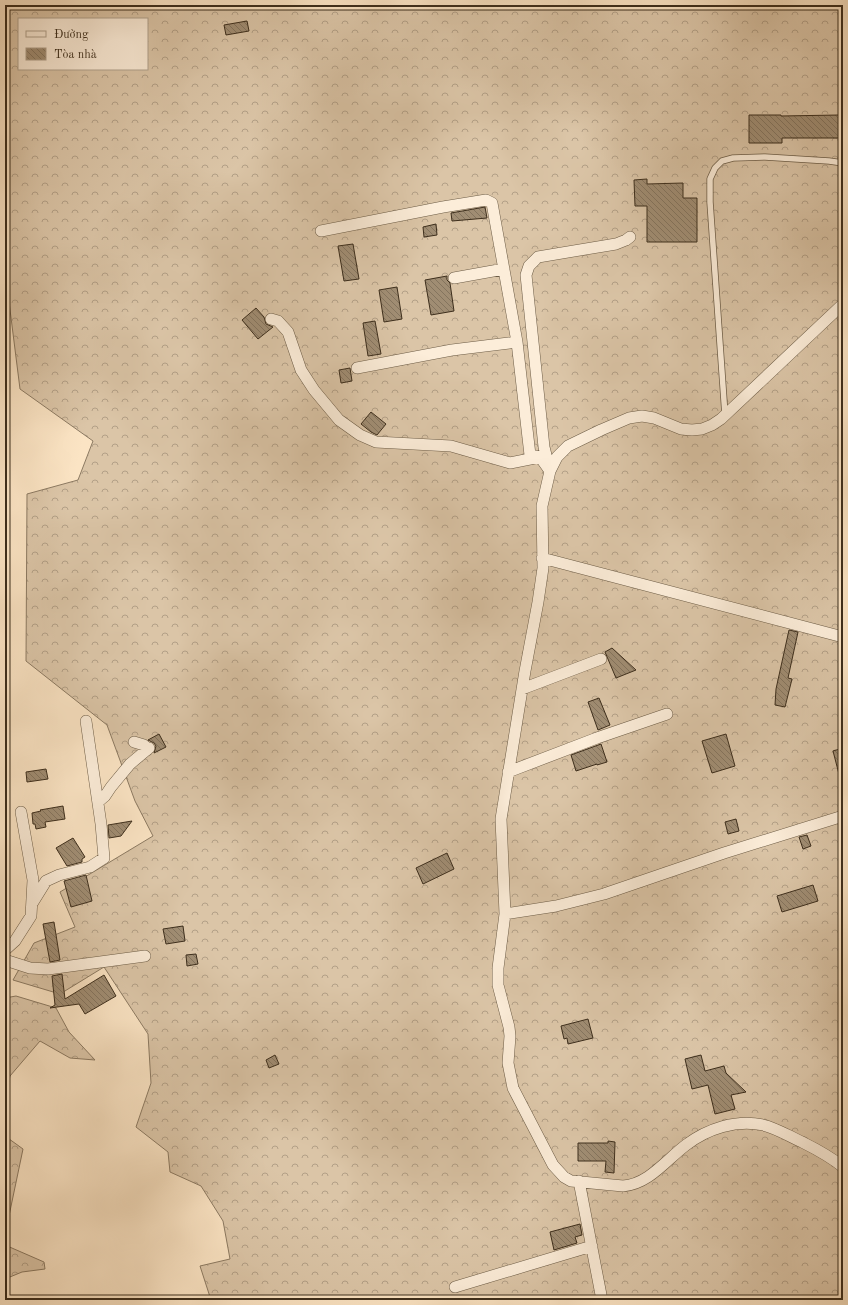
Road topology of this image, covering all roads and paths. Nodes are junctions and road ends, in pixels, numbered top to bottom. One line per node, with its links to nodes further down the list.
1 (843, 163): 10 (lane)
2 (320, 231): 4 (street)
3 (630, 237): 12 (street)
4 (504, 269): 5 (street); 8 (street)
5 (454, 278)
6 (843, 304): 10 (street)
7 (271, 319): 11 (street)
8 (517, 342): 9 (street); 11 (street)
9 (357, 368)
10 (725, 415): 12 (street)
11 (540, 457): 12 (street)
12 (550, 471): 13 (street)
13 (542, 558): 14 (street); 16 (street)
14 (843, 637)
15 (601, 659): 16 (street)
16 (522, 688): 20 (street)
17 (667, 714): 20 (street)
18 (86, 721): 21 (street)
19 (134, 742): 21 (street)
20 (508, 772): 25 (street)
21 (98, 802): 24 (street)
22 (21, 812): 24 (street)
23 (843, 816): 25 (street)
24 (33, 902): 26 (street)
25 (505, 914): 30 (street)
26 (5, 950)
27 (144, 956): 28 (street)
28 (5, 960)
29 (843, 1168): 30 (street)
30 (579, 1181): 31 (street)
31 (592, 1246): 32 (street); 33 (street)
32 (455, 1287)
33 (602, 1300)

